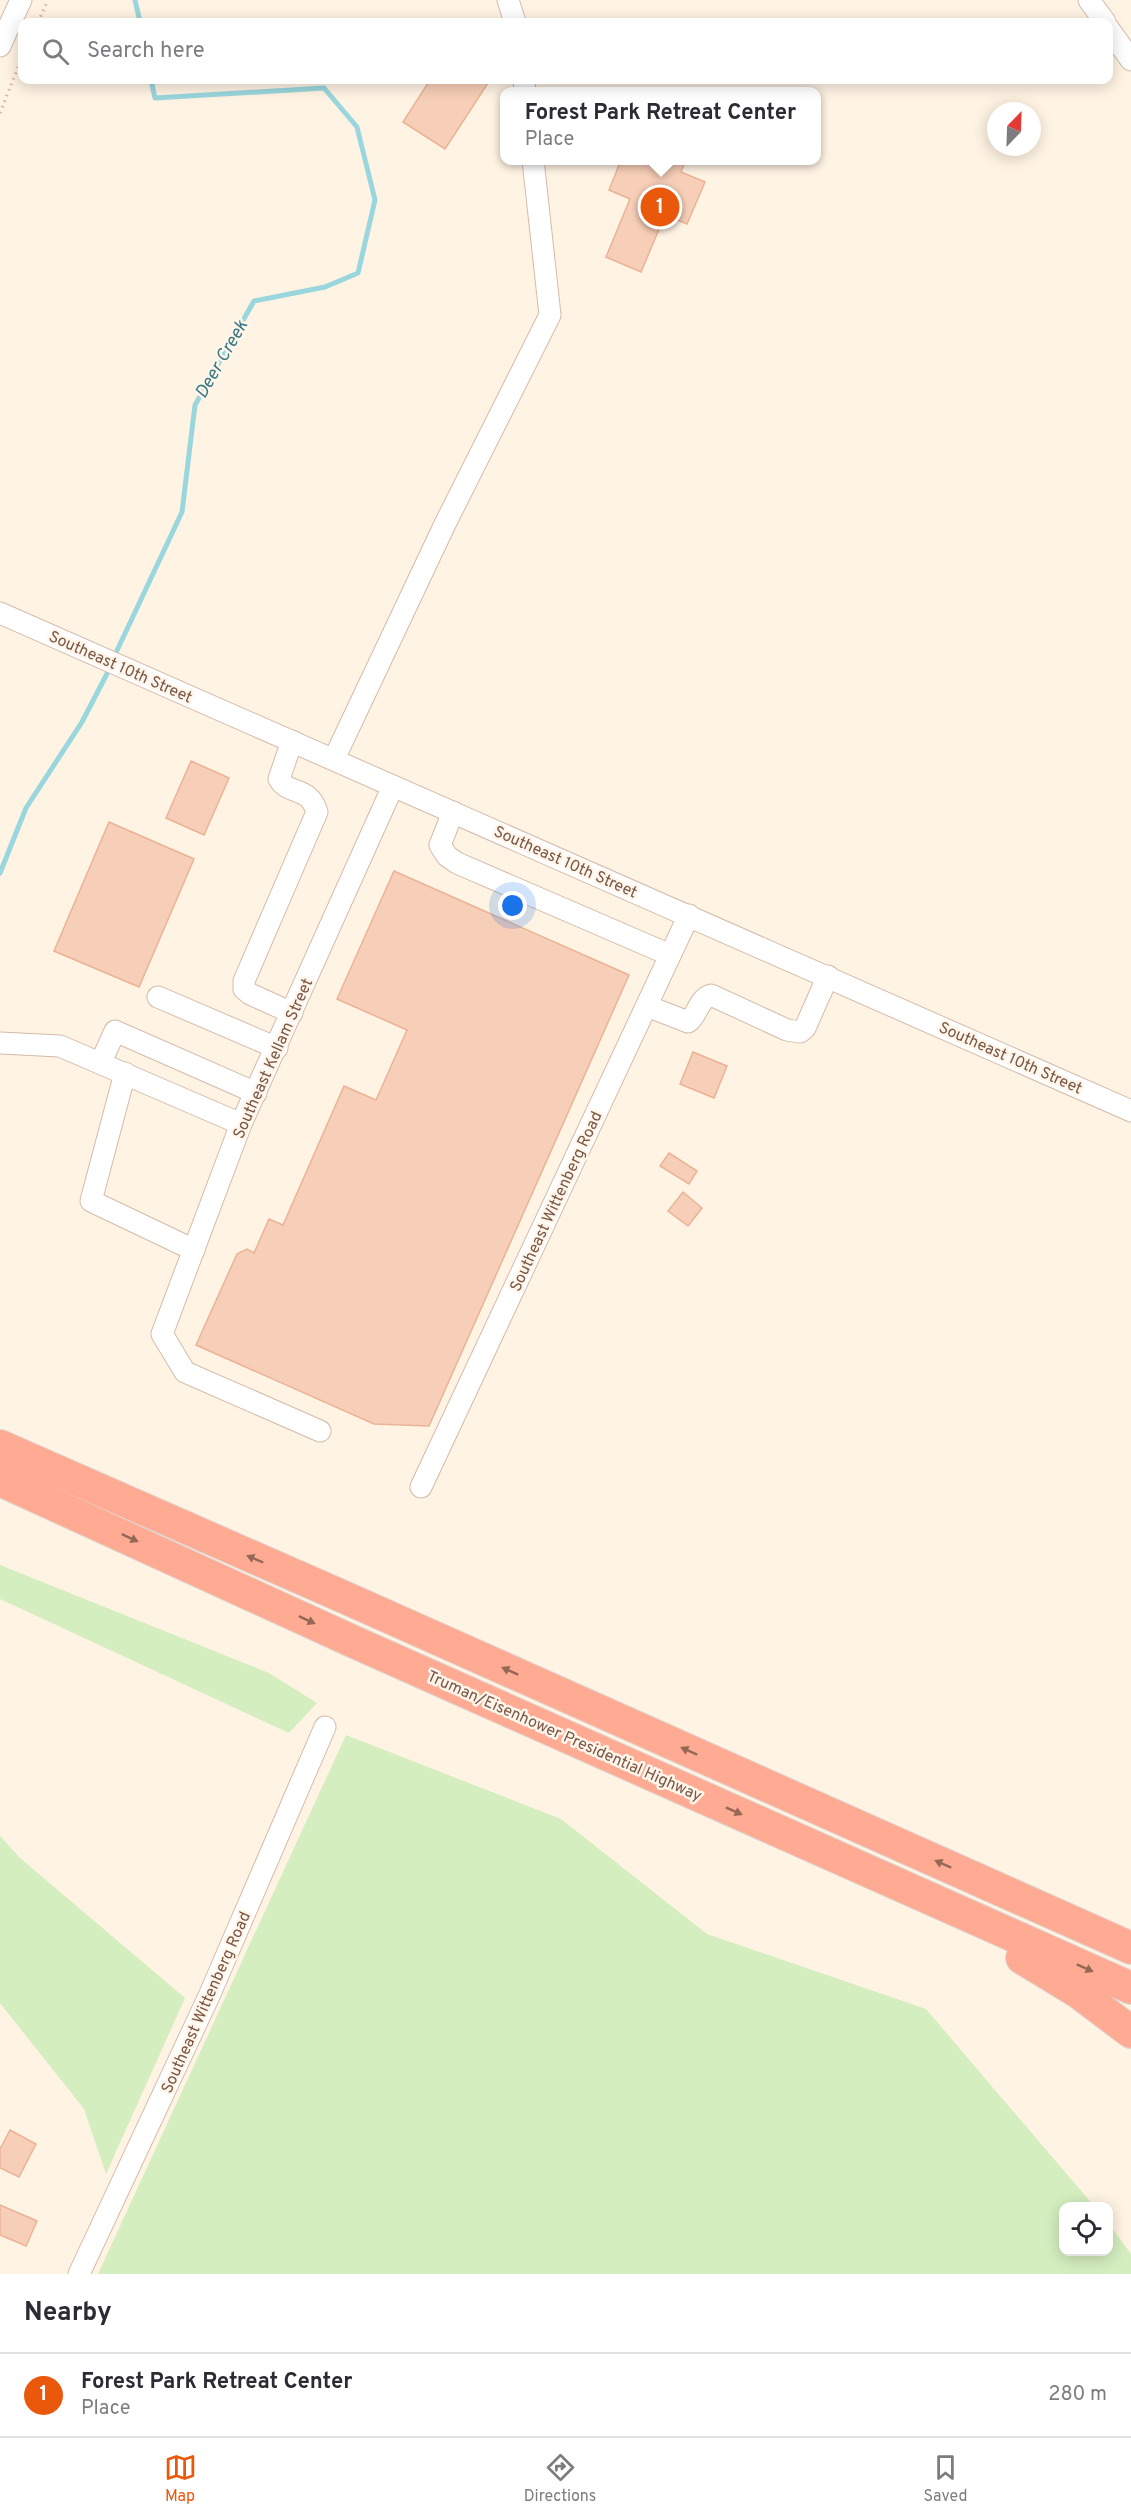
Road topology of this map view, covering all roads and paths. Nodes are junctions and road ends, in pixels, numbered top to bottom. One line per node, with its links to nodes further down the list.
1 (21, 0): 9 (street)
2 (48, 0): 5 (path)
3 (508, 0): 6 (street)
4 (1089, 0): 7 (street)
5 (40, 18)
6 (514, 18)
7 (1102, 18)
8 (1113, 35): 10 (street)
9 (0, 46)
10 (1131, 60)
11 (18, 67): 12 (path)
12 (0, 113)
13 (534, 165): 16 (street)
14 (0, 613): 15 (street, Southeast 10th Street)
15 (292, 741): 16 (street, Southeast 10th Street); 24 (street)
16 (334, 759): 17 (street, Southeast 10th Street)
17 (393, 786): 18 (street, Southeast 10th Street); 24 (street, Southeast Kellam Street)
18 (453, 812): 19 (street, Southeast 10th Street); 20 (street)
19 (689, 915): 20 (street, Southeast Wittenberg Road); 21 (street, Southeast 10th Street)
20 (670, 956): 23 (street, Southeast Wittenberg Road)
21 (828, 976): 23 (street); 30 (street, Southeast 10th Street)
22 (158, 997): 26 (street)
23 (646, 1006): 37 (street, Southeast Wittenberg Road)
24 (292, 1013): 26 (street, Southeast Kellam Street)
25 (0, 1043): 27 (street)
26 (277, 1048): 29 (street, Southeast Kellam Street)
27 (101, 1062): 28 (street); 29 (street)
28 (125, 1073): 31 (street); 32 (street)
29 (256, 1093): 31 (street, Southeast Kellam Street)
30 (1131, 1111)
31 (241, 1124): 32 (street, Southeast Kellam Street)
32 (194, 1250): 34 (street, Southeast Kellam Street)
33 (0, 1428): 40 (highway)
34 (320, 1431)
35 (0, 1446): 40 (highway)
36 (0, 1480): 39 (highway, Truman/Eisenhower Presidential Highway)
37 (421, 1487)
38 (0, 1491): 39 (highway)
39 (86, 1518): 43 (highway, Truman/Eisenhower Presidential Highway, one-way to 43)
40 (182, 1528): 42 (highway, one-way to 40)
41 (325, 1727): 48 (street, Southeast Wittenberg Road)
42 (978, 1880): 44 (highway); 45 (highway)
43 (898, 1884): 46 (highway, Truman/Eisenhower Presidential Highway, one-way to 46); 47 (highway)
44 (1131, 1924)
45 (1131, 1948)
46 (1131, 1988)
47 (1131, 2032)
48 (79, 2274)

